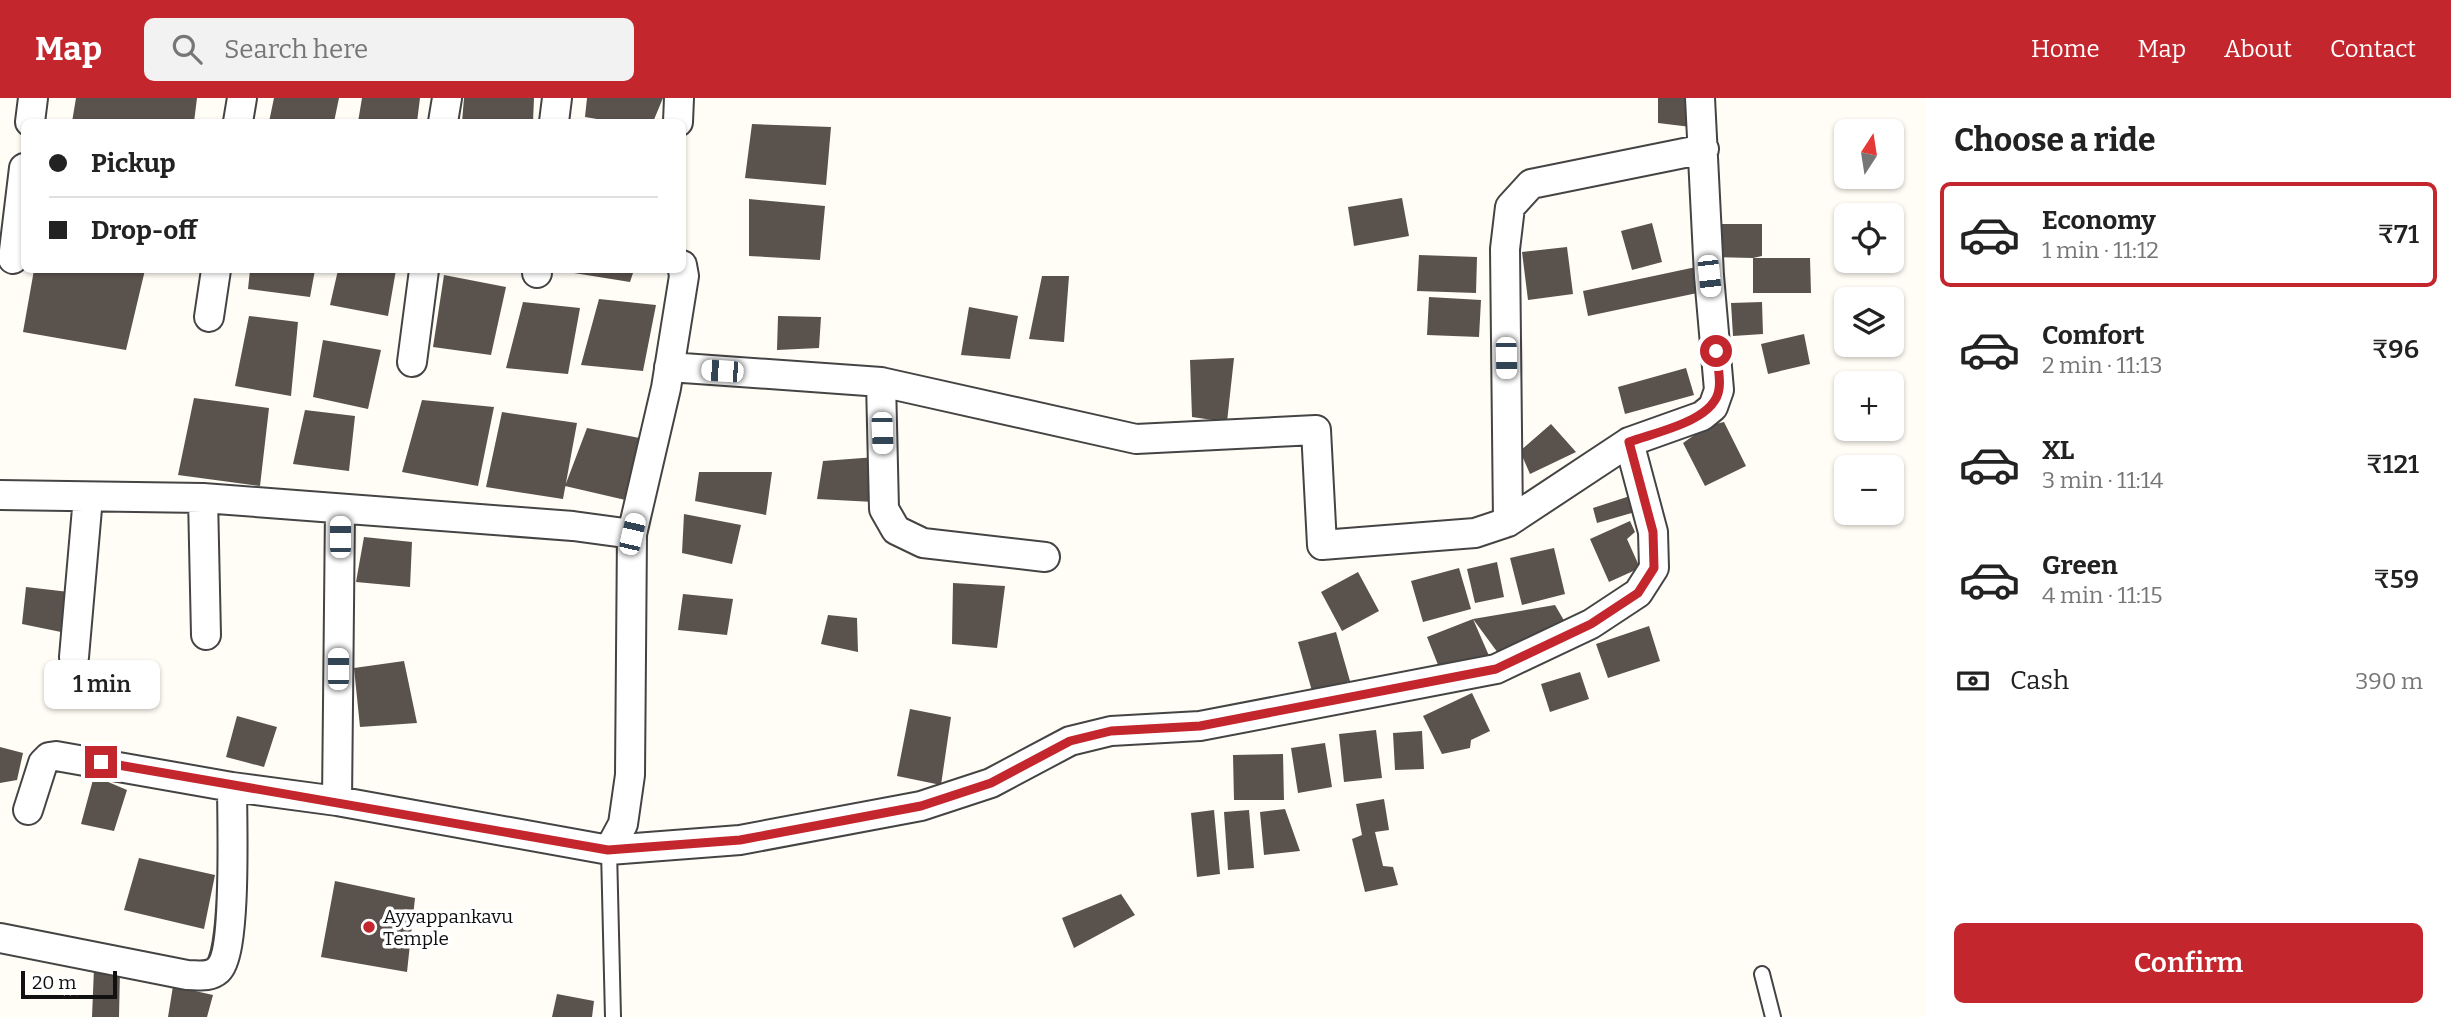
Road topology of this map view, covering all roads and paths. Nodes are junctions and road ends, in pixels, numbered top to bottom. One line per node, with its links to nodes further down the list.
1 (33, 98): 7 (street)
2 (242, 98): 8 (street)
3 (447, 98): 9 (street)
4 (557, 98): 10 (street)
5 (679, 98): 11 (street)
6 (1700, 98): 12 (street)
7 (30, 119)
8 (238, 119)
9 (444, 119)
10 (554, 119)
11 (678, 119)
12 (1704, 149): 22 (street); 27 (street)
13 (21, 193): 14 (street)
14 (13, 259)
15 (216, 273): 18 (street)
16 (424, 273): 19 (street)
17 (683, 273): 20 (street)
18 (209, 317)
19 (412, 362)
20 (668, 367): 21 (street); 28 (street)
21 (881, 382): 27 (street); 29 (street)
22 (1629, 442): 27 (street); 35 (street)
23 (0, 495): 24 (street)
24 (88, 497): 25 (street); 31 (street)
25 (203, 498): 26 (street); 30 (street)
26 (340, 510): 28 (street); 33 (street)
27 (1508, 522)
28 (632, 534): 35 (street)
29 (1045, 557)
30 (206, 635)
31 (74, 657)
32 (232, 787): 33 (street); 34 (street); 36 (street)
33 (337, 801): 35 (street)
34 (28, 810)
35 (608, 850): 38 (lane)
36 (0, 938)
37 (1762, 974): 39 (lane)
38 (613, 1017)
39 (1773, 1017)

